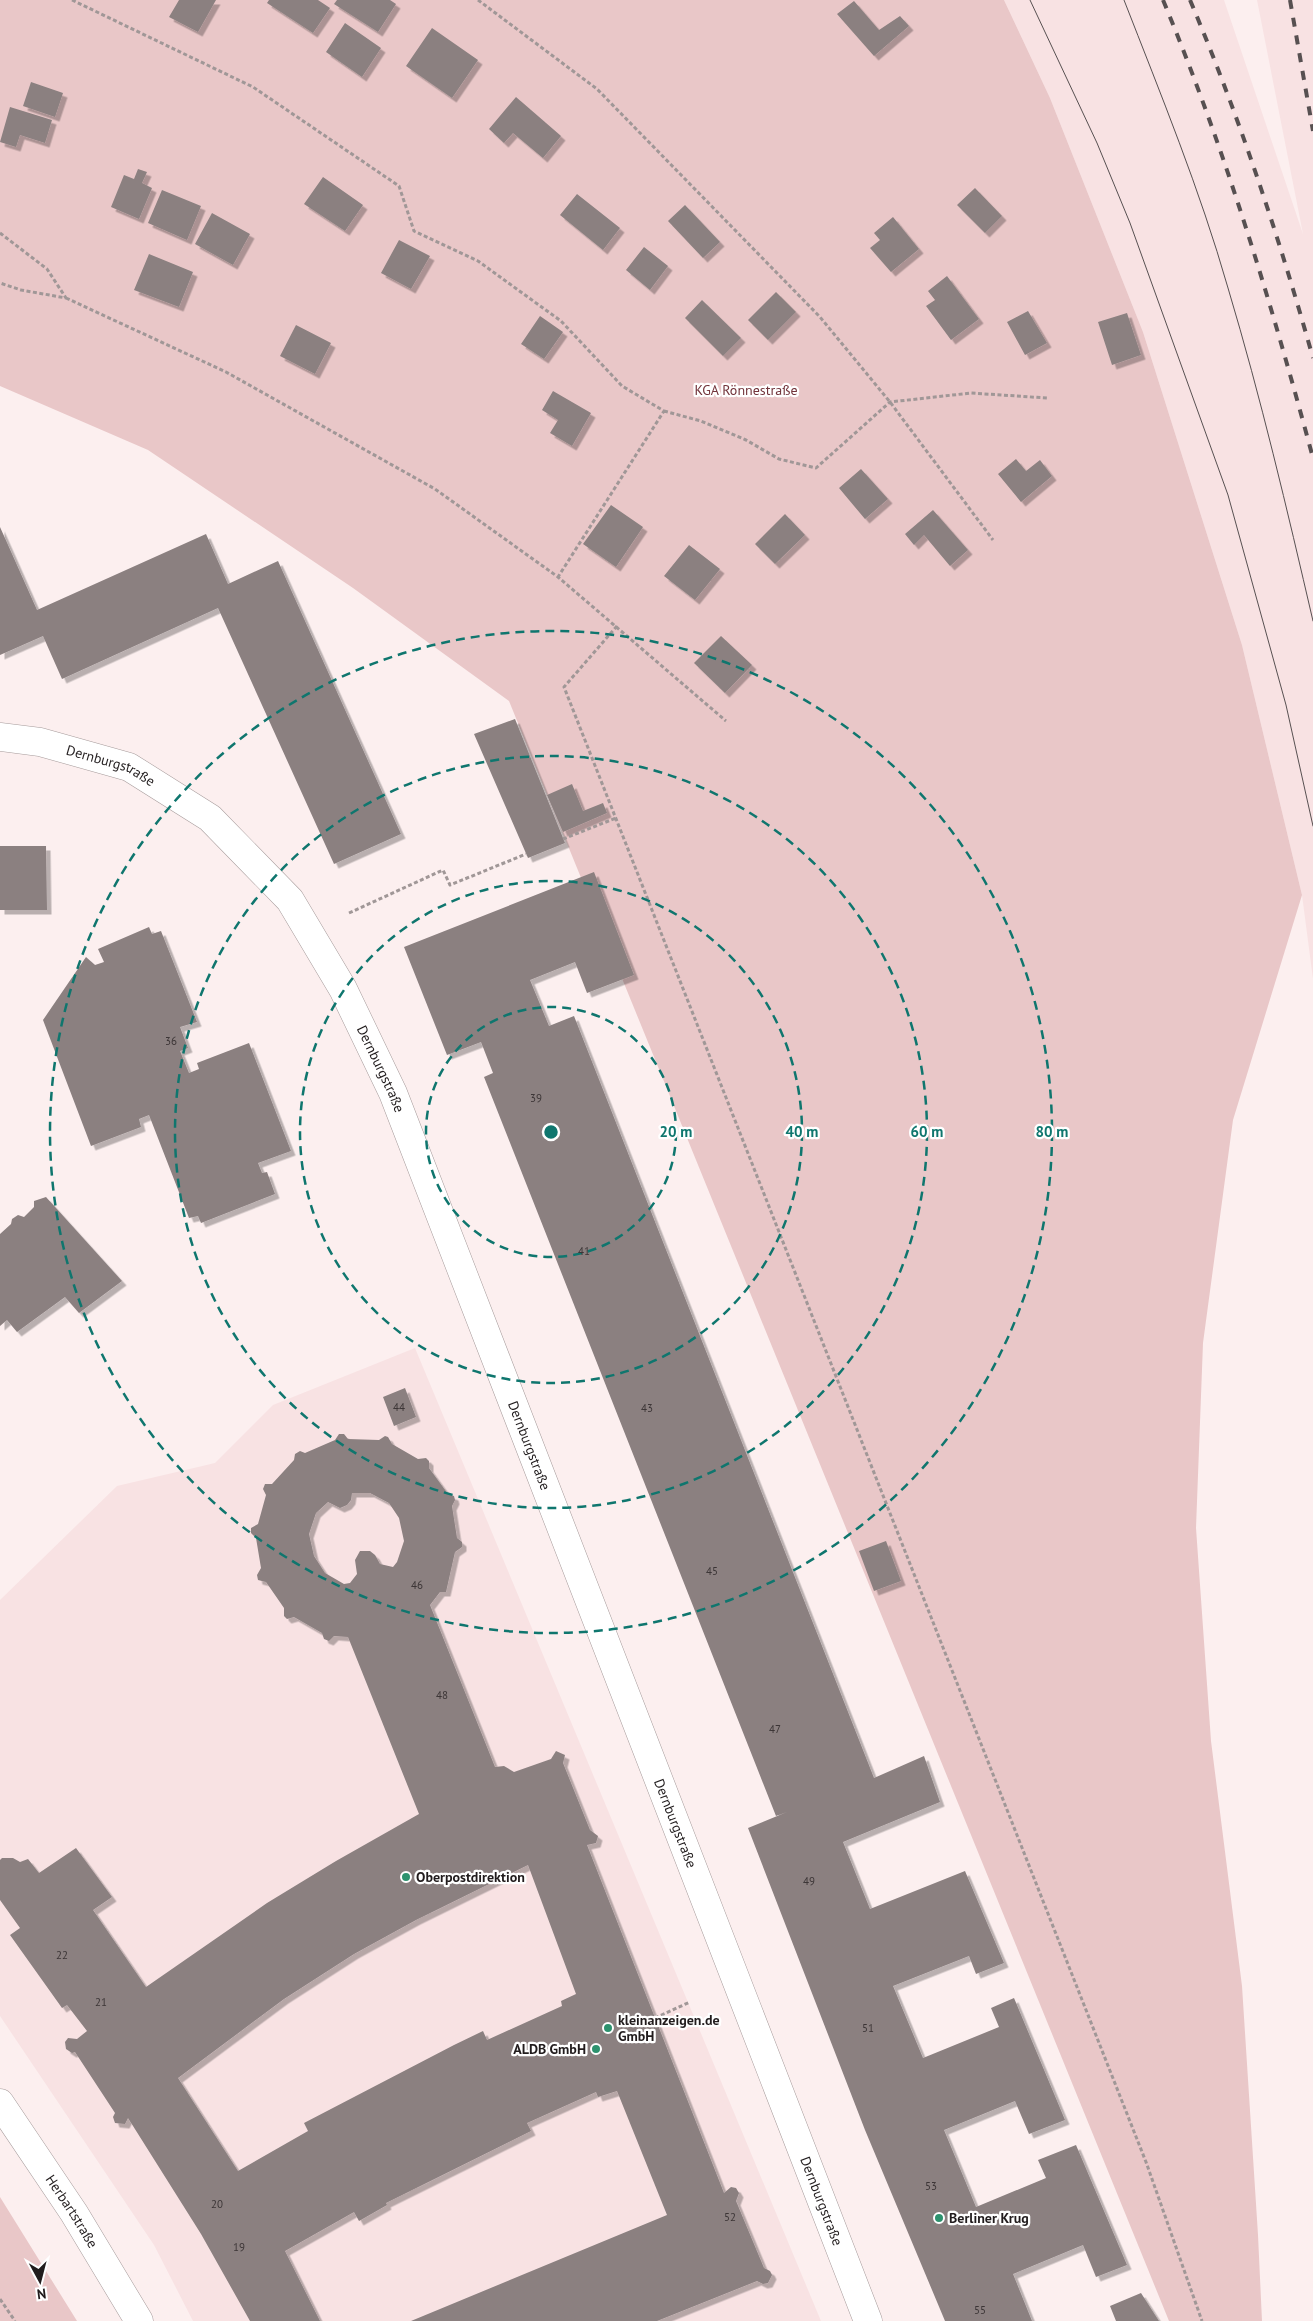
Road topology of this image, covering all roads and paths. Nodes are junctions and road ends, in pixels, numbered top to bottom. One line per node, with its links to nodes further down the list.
1 (72, 0): 8 (path)
2 (478, 0): 7 (path)
3 (0, 233): 5 (path)
4 (0, 283): 5 (path)
5 (66, 298): 10 (path)
6 (1047, 398): 7 (path)
7 (890, 402): 8 (path); 9 (path)
8 (664, 412): 10 (path)
9 (993, 540)
10 (558, 577): 11 (path)
11 (617, 626): 12 (path); 14 (path)
12 (726, 722)
13 (0, 737): 24 (street, Dernburgstraße)
14 (616, 818): 15 (path); 25 (path)
15 (563, 839)
16 (526, 854): 17 (path)
17 (350, 913)
18 (690, 2002): 19 (path)
19 (655, 2018)
20 (0, 2103): 23 (street, Herbartstraße)
21 (0, 2299): 22 (path)
22 (15, 2321)
23 (140, 2321)
24 (868, 2321)
25 (1202, 2321)

